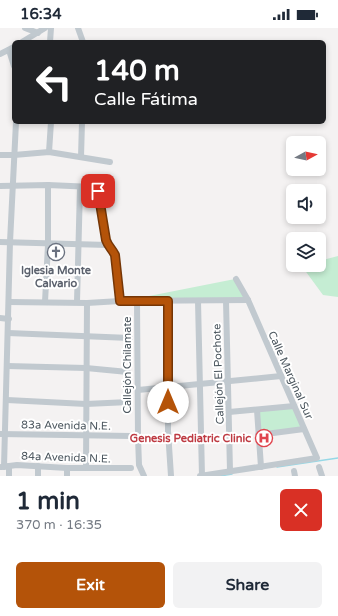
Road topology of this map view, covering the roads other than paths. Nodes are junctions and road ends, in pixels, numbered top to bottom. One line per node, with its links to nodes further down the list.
1 (25, 28): 5 (street)
2 (45, 28): 5 (street)
3 (51, 28): 7 (street)
4 (78, 28): 8 (street)
5 (38, 32): 6 (street)
6 (25, 40)
7 (50, 40)
8 (82, 40)
9 (11, 48): 10 (street)
10 (0, 54)
11 (16, 124): 17 (street)
12 (51, 124): 14 (street)
13 (82, 124): 16 (street)
14 (49, 152): 16 (street); 17 (street)
15 (0, 155): 17 (street)
16 (81, 157): 18 (street)
17 (14, 159): 21 (street)
18 (110, 162)
19 (48, 185): 21 (street); 22 (street); 25 (street)
20 (0, 186): 21 (street)
21 (12, 186): 24 (street)
22 (80, 187): 26 (street); 27 (street)
23 (0, 242): 24 (street)
24 (10, 242): 25 (street); 34 (street)
25 (48, 244): 26 (street); 35 (street)
26 (78, 245): 27 (street); 36 (street)
27 (108, 246): 30 (street)
28 (236, 279): 29 (street, Calle Marginal Sur)
29 (248, 300): 33 (street); 47 (street, Calle Marginal Sur)
30 (120, 301): 37 (street); 38 (street)
31 (168, 301): 32 (street); 37 (street); 52 (street)
32 (198, 301): 33 (street); 51 (street)
33 (226, 301): 48 (street, Callejón El Pochote)
34 (9, 302): 35 (street); 40 (street)
35 (45, 302): 36 (street)
36 (77, 302): 38 (street)
37 (137, 302): 53 (street, Callejón Chilamate)
38 (86, 303): 42 (street)
39 (0, 318): 40 (street)
40 (9, 319): 41 (street)
41 (8, 332): 42 (street); 44 (street)
42 (87, 337): 43 (street); 45 (street)
43 (130, 338)
44 (7, 366): 45 (street); 50 (street)
45 (86, 368): 46 (street); 56 (street)
46 (128, 372)
47 (280, 376): 48 (street); 57 (street, Calle Marginal Sur)
48 (228, 382): 51 (street); 59 (street, Callejón El Pochote)
49 (0, 383): 50 (street)
50 (7, 384): 54 (street)
51 (199, 384): 52 (street); 82 (street)
52 (168, 387): 53 (street); 81 (street)
53 (138, 390): 80 (street, Callejón Chilamate)
54 (7, 400): 56 (street); 61 (street)
55 (129, 402): 56 (street)
56 (86, 404): 63 (street)
57 (294, 406): 58 (street); 60 (street, Calle Marginal Sur)
58 (257, 410): 59 (street); 62 (street)
59 (229, 412): 74 (street, Callejón El Pochote)
60 (304, 429): 62 (street); 67 (street, Calle Marginal Sur)
61 (3, 434): 63 (street, 83a Avenida N.E.); 66 (street)
62 (258, 435): 67 (street)
63 (86, 436): 64 (street, 83a Avenida N.E.); 70 (street)
64 (131, 436)
65 (38, 466): 66 (street, 84a Avenida N.E.); 69 (street, 84a Avenida N.E.); 76 (street)
66 (4, 467): 75 (street)
67 (261, 467): 74 (street)
68 (319, 467): 83 (street)
69 (66, 468): 70 (street, 84a Avenida N.E.); 77 (street)
70 (86, 468): 71 (street, 84a Avenida N.E.)
71 (94, 468): 73 (street, 84a Avenida N.E.); 78 (street)
72 (131, 468): 73 (street, 84a Avenida N.E.)
73 (121, 469): 79 (street)
74 (230, 471): 82 (street)
75 (9, 476)
76 (38, 476)
77 (67, 476)
78 (94, 476)
79 (121, 476)
80 (144, 476)
81 (171, 476)
82 (201, 476)
83 (322, 476)

